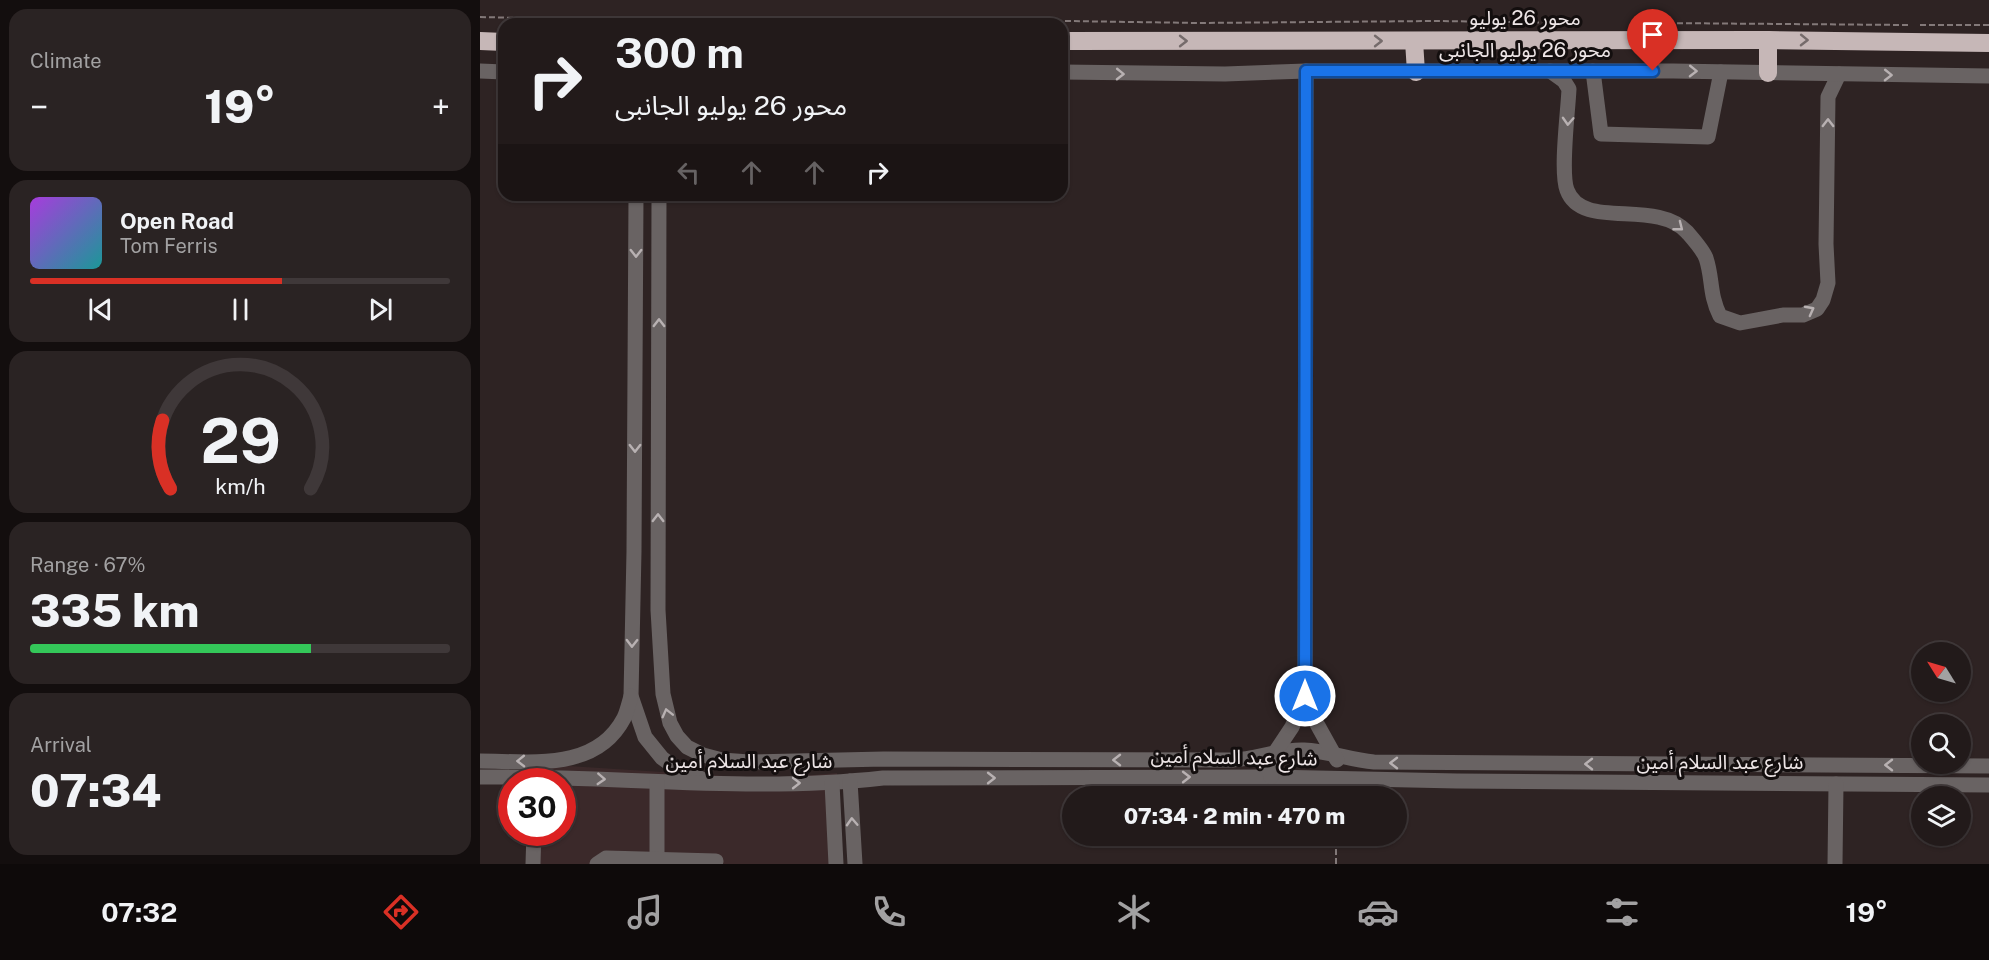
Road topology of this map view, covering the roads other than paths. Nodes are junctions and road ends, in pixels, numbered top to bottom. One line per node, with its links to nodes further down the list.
1 (1768, 40): 3 (highway, محور 26 يوليو); 6 (highway, محور 26 يوليو, one-way to 6); 15 (highway)
2 (480, 41): 4 (highway)
3 (1414, 41): 5 (highway, محور 26 يوليو, one-way to 3); 13 (highway)
4 (498, 42)
5 (1068, 42)
6 (1989, 43)
7 (480, 71): 11 (street)
8 (1306, 71): 12 (street, محور 26 يوليو الجانبى, one-way to 8); 13 (street, محور 26 يوليو الجانبى); 25 (street)
9 (1550, 71): 10 (street, محور 26 يوليو الجانبى); 13 (street, محور 26 يوليو الجانبى); 16 (street, one-way to 16)
10 (1593, 71): 14 (street, محور 26 يوليو الجانبى, one-way to 14); 14 (street)
11 (498, 72)
12 (1068, 72)
13 (1416, 72)
14 (1721, 72): 15 (street, محور 26 يوليو الجانبى)
15 (1768, 73): 16 (street, محور 26 يوليو الجانبى)
16 (1839, 74): 17 (street, محور 26 يوليو الجانبى, one-way to 17)
17 (1989, 76)
18 (636, 201): 20 (street, one-way to 20)
19 (658, 201): 21 (street, one-way to 19)
20 (635, 397): 21 (street); 22 (street, one-way to 22)
21 (659, 397): 23 (street, one-way to 21)
22 (634, 552): 23 (street); 24 (street, one-way to 24)
23 (658, 552): 26 (street, شارع عبد السلام أمين, one-way to 23)
24 (631, 696): 28 (street, one-way to 28); 39 (street)
25 (1305, 696): 26 (street); 27 (street)
26 (1277, 751): 27 (street, شارع عبد السلام أمين); 32 (street)
27 (1333, 755): 29 (street, شارع عبد السلام أمين, one-way to 27); 34 (street)
28 (480, 761)
29 (1626, 764): 30 (street, شارع عبد السلام أمين, one-way to 29); 38 (street)
30 (1989, 766)
31 (480, 777): 33 (street, شارع عبد السلام أمين)
32 (1271, 777): 34 (street, شارع عبد السلام أمين); 36 (street, شارع عبد السلام أمين, one-way to 32)
33 (498, 778)
34 (1330, 779): 38 (street, شارع عبد السلام أمين)
35 (576, 780): 37 (street, شارع عبد السلام أمين, one-way to 37)
36 (850, 781): 40 (street, شارع عبد السلام أمين); 49 (street, one-way to 36)
37 (657, 782): 39 (street, شارع عبد السلام أمين); 44 (street)
38 (1624, 782): 41 (street, شارع عبد السلام أمين)
39 (714, 783): 40 (street, شارع عبد السلام أمين, one-way to 40)
40 (832, 783): 48 (street)
41 (1836, 784): 42 (street, شارع عبد السلام أمين); 50 (street)
42 (1989, 785)
43 (534, 846): 46 (street)
44 (657, 859): 45 (street); 47 (street)
45 (716, 861)
46 (534, 864)
47 (597, 864)
48 (836, 864)
49 (855, 864)
50 (1835, 864)

